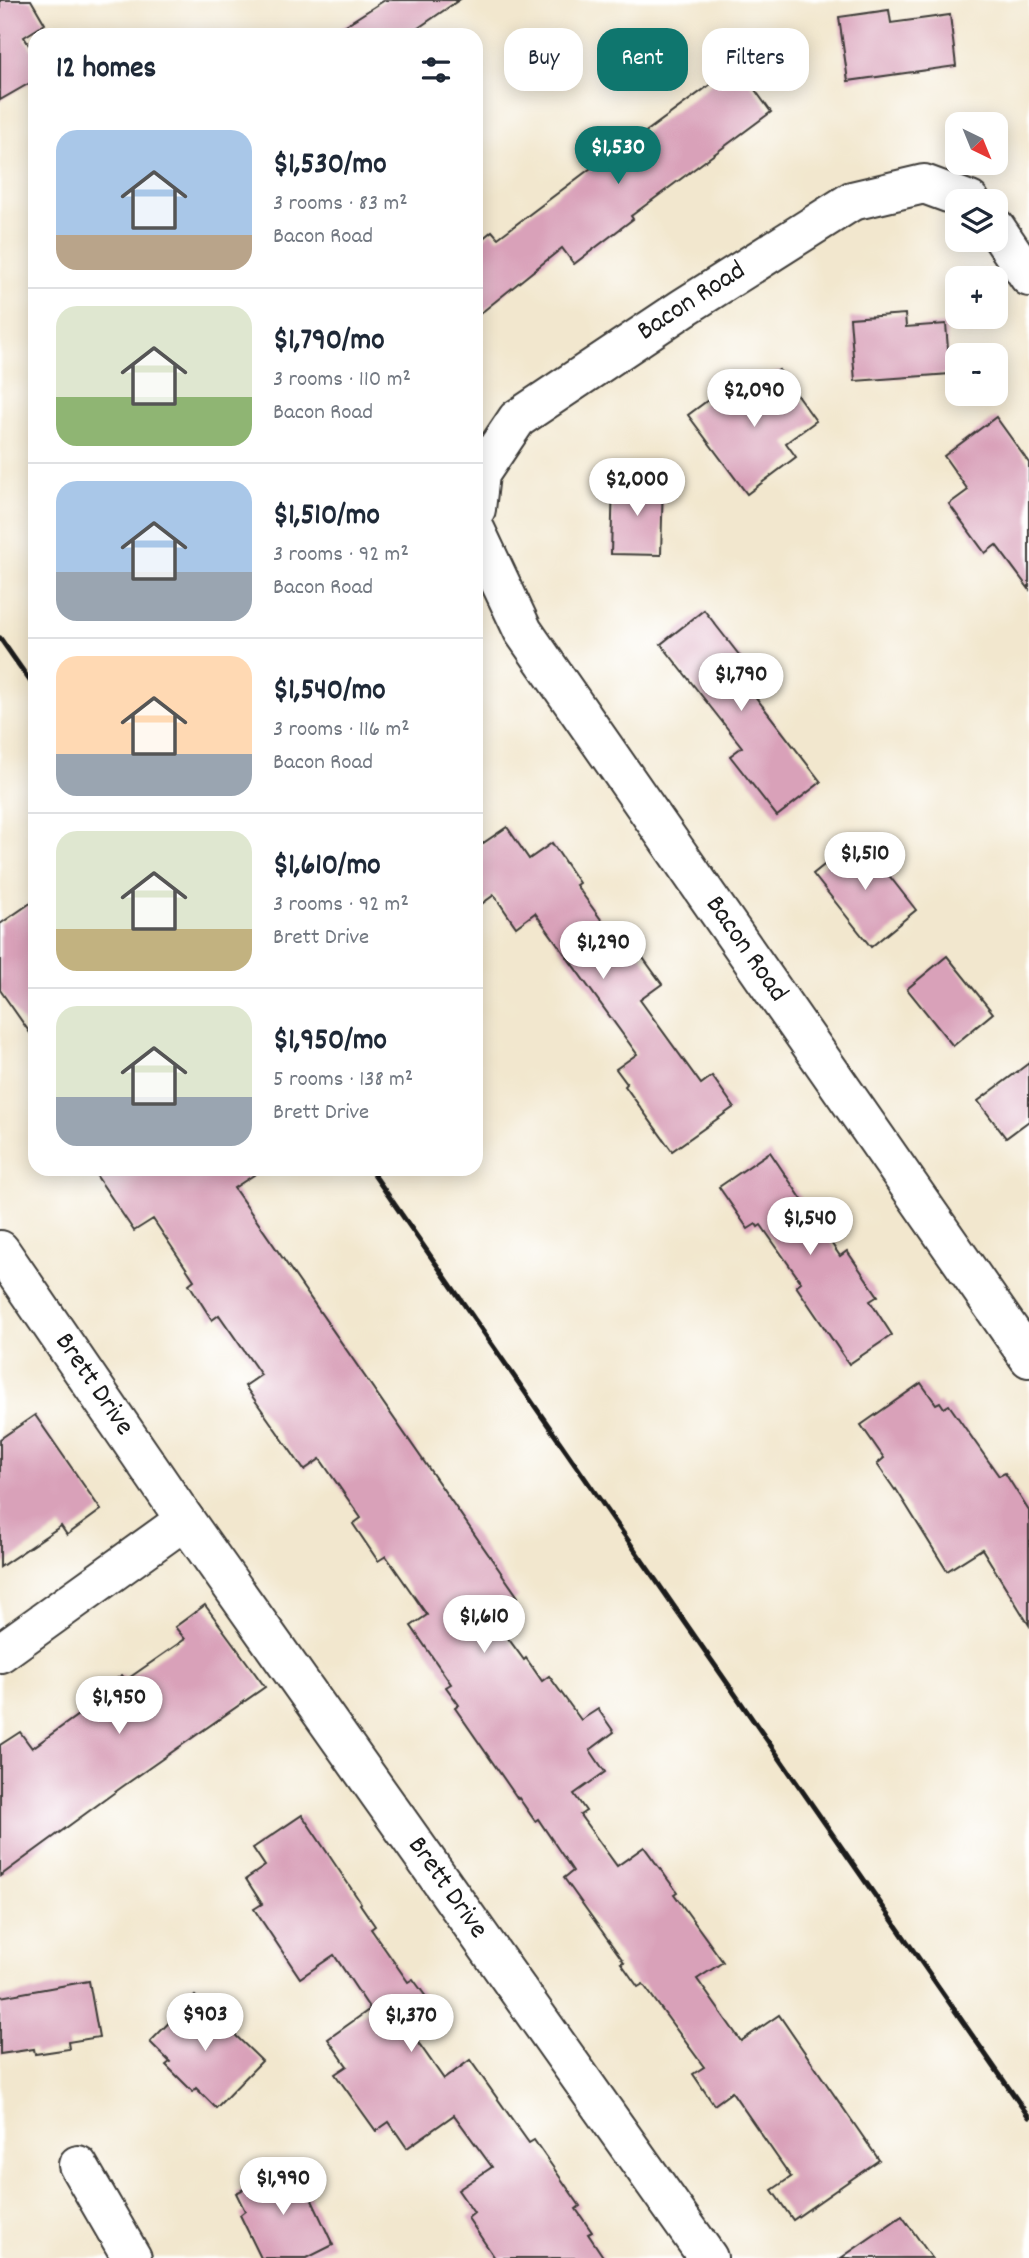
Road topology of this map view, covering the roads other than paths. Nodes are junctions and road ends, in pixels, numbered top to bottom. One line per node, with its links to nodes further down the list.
1 (945, 192): 4 (street, Bacon Road)
2 (1008, 246): 3 (street)
3 (1029, 277)
4 (483, 470)
5 (483, 546): 7 (street, Bacon Road)
6 (0, 1250): 8 (street, Brett Drive)
7 (1029, 1357)
8 (185, 1520): 9 (street); 12 (street, Brett Drive)
9 (0, 1653)
10 (78, 2165): 11 (street)
11 (132, 2258)
12 (708, 2258)

